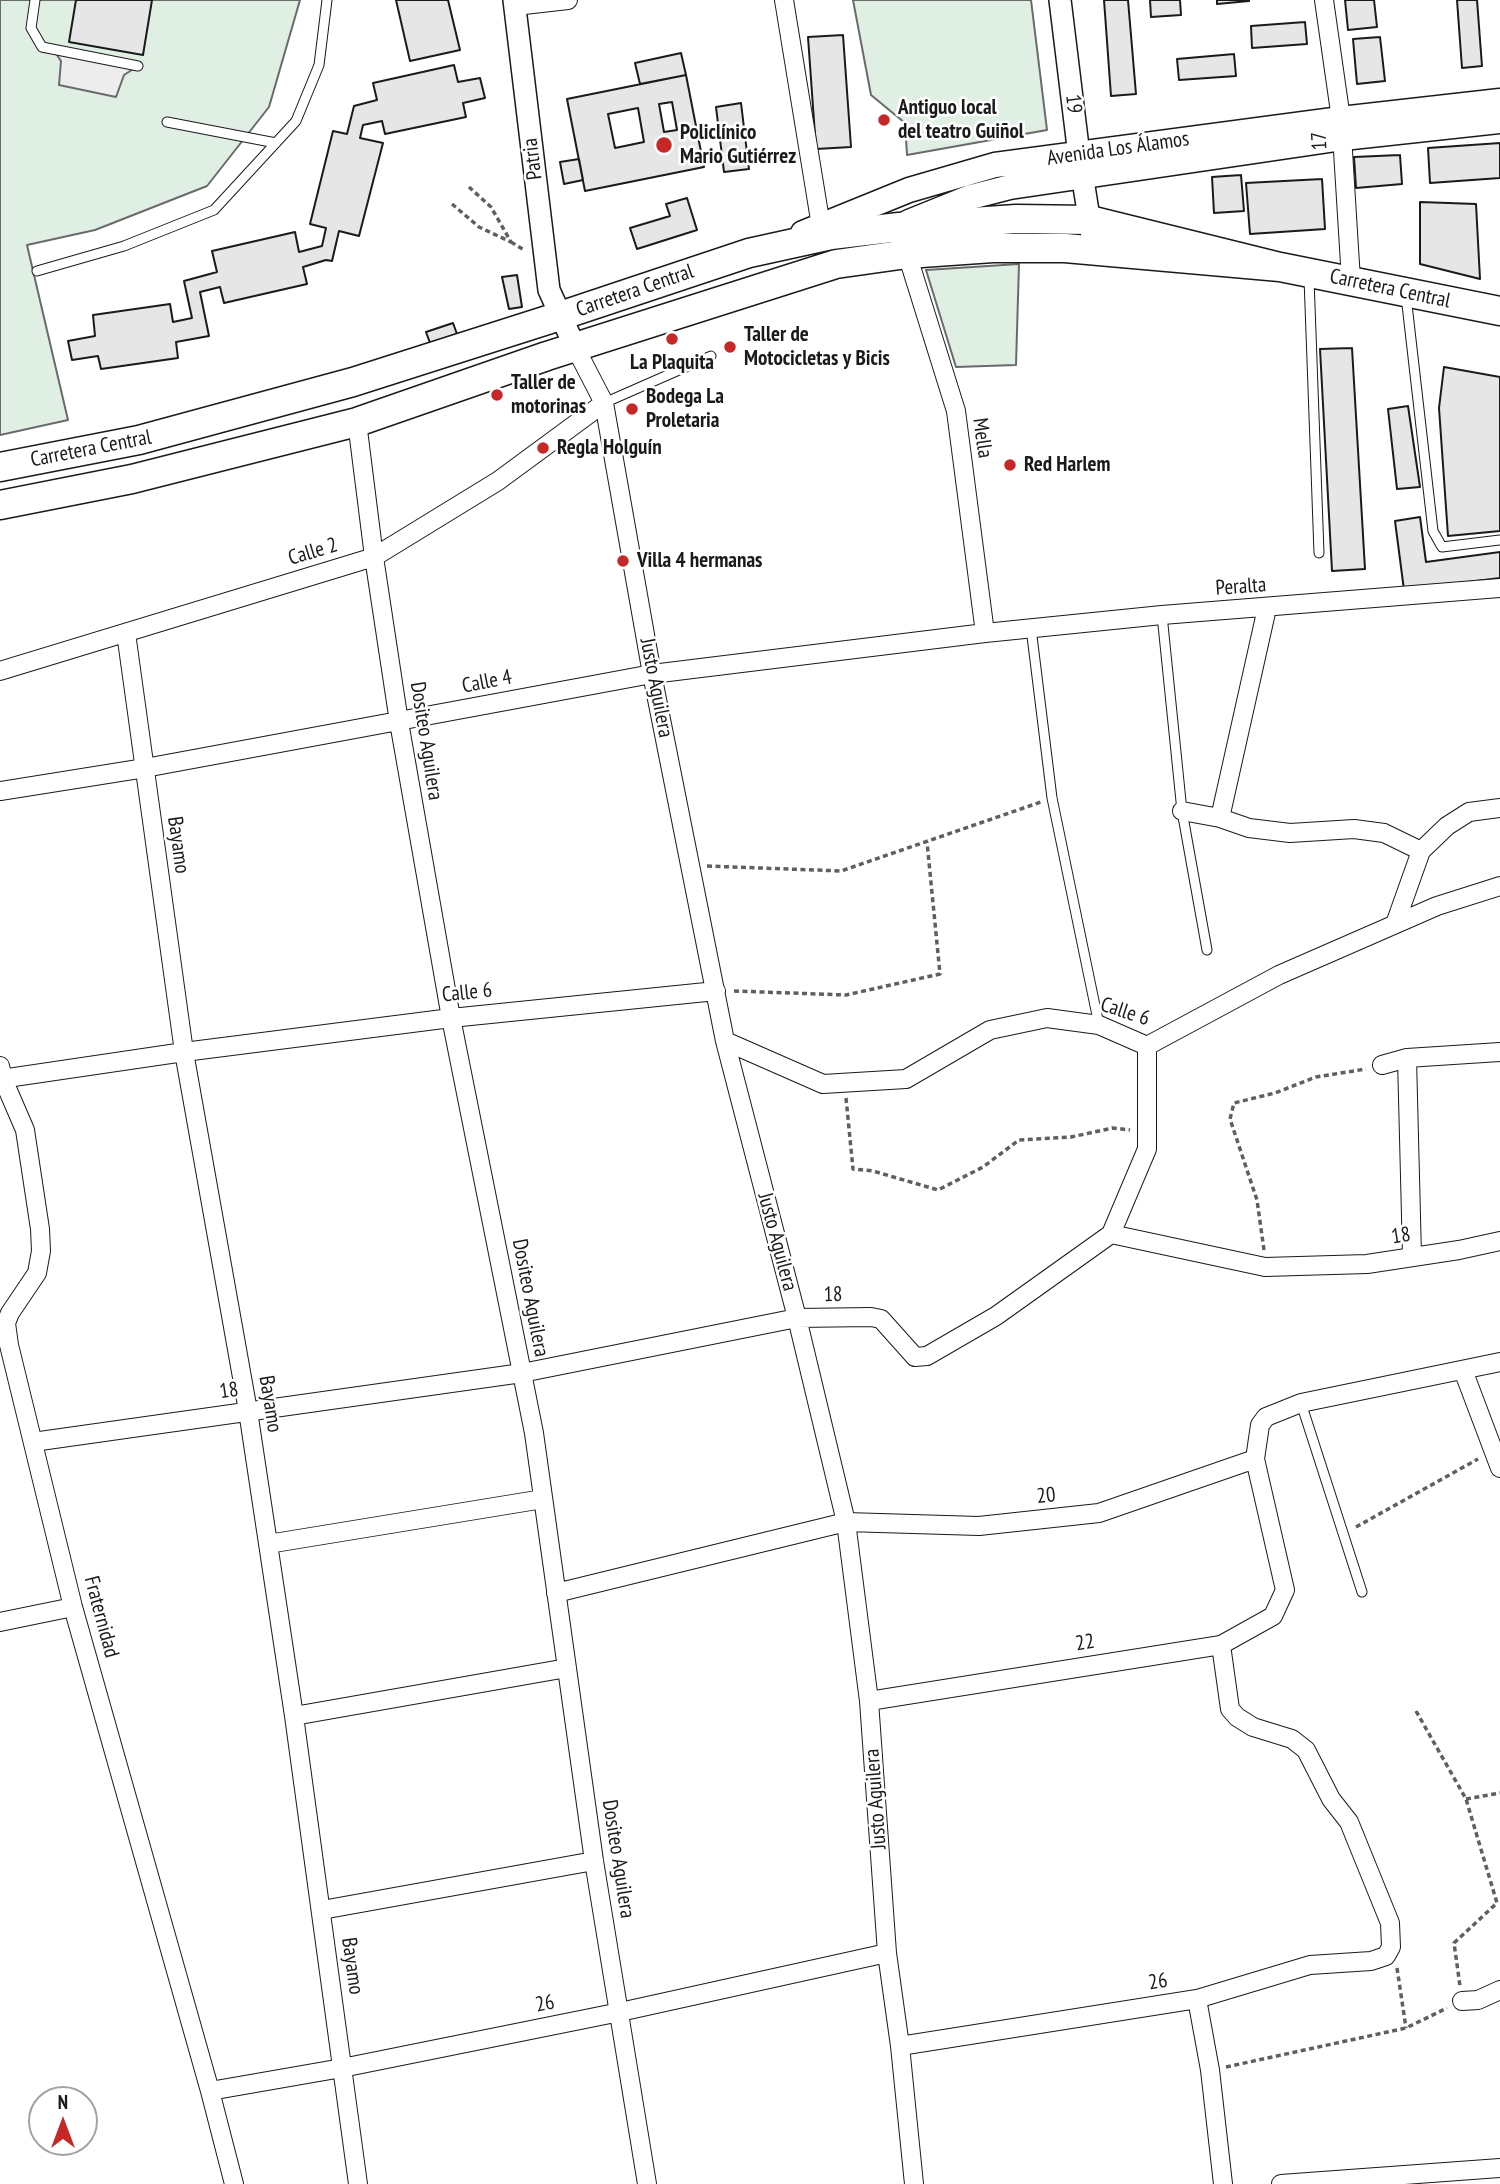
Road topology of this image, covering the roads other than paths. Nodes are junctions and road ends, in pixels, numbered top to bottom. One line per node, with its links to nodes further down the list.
1 (35, 0): 8 (lane)
2 (327, 0): 13 (lane)
3 (568, 0): 7 (street)
4 (784, 0): 16 (street)
5 (1060, 0): 14 (street, 19)
6 (1324, 0): 12 (street, 17)
7 (514, 3): 28 (street, Patria)
8 (138, 66)
9 (1500, 101): 12 (main road, Avenida Los Álamos)
10 (1500, 121): 12 (main road, Avenida Los Álamos)
11 (167, 122): 13 (lane)
12 (1342, 128): 14 (main road, Avenida Los Álamos); 25 (street, 17)
13 (276, 143): 23 (lane)
14 (1081, 165): 15 (street, 19); 16 (main road, Avenida Los Álamos); 17 (main road, Avenida Los Álamos)
15 (1090, 220): 17 (main road, Carretera Central); 18 (street, 19); 22 (main road, Carretera Central)
16 (821, 226): 19 (main road, Avenida Los Álamos)
17 (899, 227): 19 (main road, Carretera Central); 21 (main road)
18 (1094, 249): 20 (main road, Carretera Central); 22 (main road, Carretera Central)
19 (749, 253): 28 (main road, Carretera Central)
20 (906, 254): 21 (main road, Carretera Central); 43 (street, Mella)
21 (836, 264): 29 (main road, Carretera Central)
22 (1280, 267): 24 (main road, Carretera Central)
23 (37, 271)
24 (1308, 272): 25 (main road, Carretera Central); 36 (lane)
25 (1351, 280): 26 (main road, Carretera Central)
26 (1405, 293): 27 (main road, Carretera Central); 35 (lane)
27 (1500, 311)
28 (560, 316): 29 (street, Justo Aguilera); 33 (main road, Carretera Central)
29 (575, 347): 31 (street, Justo Aguilera); 32 (main road, Carretera Central)
30 (711, 356): 31 (lane)
31 (604, 403): 37 (street, Calle 2); 45 (street, Justo Aguilera)
32 (357, 422): 34 (main road, Carretera Central); 37 (street, Dositeo Aguilera)
33 (0, 467)
34 (0, 505)
35 (1500, 540)
36 (1319, 553)
37 (374, 557): 42 (street, Calle 2); 46 (street, Dositeo Aguilera)
38 (1500, 588): 39 (street, Peralta)
39 (1267, 608): 40 (street, Peralta); 51 (street)
40 (1162, 615): 41 (street, Peralta); 50 (lane)
41 (1031, 628): 43 (street, Peralta); 58 (lane)
42 (126, 633): 44 (street, Calle 2); 47 (street, Bayamo)
43 (985, 633): 45 (street, Calle 4)
44 (0, 671)
45 (652, 674): 46 (street, Calle 4); 56 (street, Justo Aguilera)
46 (399, 722): 47 (street, Calle 4); 57 (street, Dositeo Aguilera)
47 (145, 768): 48 (street, Calle 4); 61 (street, Bayamo)
48 (0, 791)
49 (1500, 808): 52 (street)
50 (1182, 811): 51 (street); 55 (lane)
51 (1220, 818): 52 (street)
52 (1421, 851): 54 (street)
53 (1500, 886): 54 (street, Calle 6)
54 (1395, 924): 60 (street, Calle 6)
55 (1207, 950)
56 (716, 990): 57 (street, Calle 6); 59 (street, Justo Aguilera)
57 (451, 1017): 61 (street, Calle 6); 73 (street, Dositeo Aguilera)
58 (1100, 1025): 59 (street, Calle 6); 60 (street, Calle 6)
59 (725, 1041): 69 (street, Justo Aguilera)
60 (1147, 1046): 66 (street)
61 (184, 1052): 65 (street, Calle 6); 75 (street, Bayamo)
62 (1500, 1052): 63 (street)
63 (1407, 1058): 64 (street); 68 (street)
64 (1382, 1066)
65 (1, 1074): 70 (street, Fraternidad)
66 (1111, 1234): 68 (street, 18); 69 (street, 18)
67 (1500, 1241): 68 (street, 18)
68 (1412, 1256)
69 (797, 1318): 73 (street, 18); 80 (street, Justo Aguilera)
70 (5, 1346): 76 (street, Fraternidad)
71 (1500, 1362): 72 (street)
72 (1463, 1370): 74 (street); 78 (street)
73 (522, 1373): 75 (street, 18); 79 (street, Dositeo Aguilera)
74 (1301, 1403): 77 (street); 82 (lane)
75 (248, 1411): 76 (street, 18); 81 (street, Bayamo)
76 (33, 1442): 84 (street, Fraternidad)
77 (1255, 1459): 80 (street, 20); 86 (street, 22)
78 (1500, 1468)
79 (543, 1499): 81 (street); 83 (street, Dositeo Aguilera)
80 (846, 1522): 83 (street, 20); 88 (street, Justo Aguilera)
81 (268, 1544): 89 (street, Bayamo)
82 (1362, 1592)
83 (556, 1593): 87 (street, Dositeo Aguilera)
84 (73, 1607): 85 (street); 99 (street, Fraternidad)
85 (0, 1622)
86 (1221, 1645): 88 (street, 22); 94 (street, 26)
87 (567, 1668): 89 (street); 90 (street, Dositeo Aguilera)
88 (869, 1701): 92 (street, Justo Aguilera)
89 (294, 1716): 91 (street, Bayamo)
90 (594, 1861): 91 (street); 96 (street, Dositeo Aguilera)
91 (321, 1910): 98 (street, Bayamo)
92 (887, 1953): 96 (street, 26); 97 (street, Justo Aguilera)
93 (1500, 1990): 95 (street)
94 (1196, 1999): 97 (street, 26); 106 (street)
95 (1462, 2001)
96 (620, 2012): 98 (street, 26); 104 (street, Dositeo Aguilera)
97 (900, 2046): 105 (street, Justo Aguilera)
98 (342, 2068): 99 (street, 26); 103 (street, Bayamo)
99 (210, 2091): 102 (street, Fraternidad)
100 (1500, 2168): 101 (street)
101 (1459, 2178): 107 (street)
102 (234, 2184)
103 (358, 2184)
104 (647, 2184)
105 (914, 2184)
106 (1223, 2184)
107 (1281, 2184)

